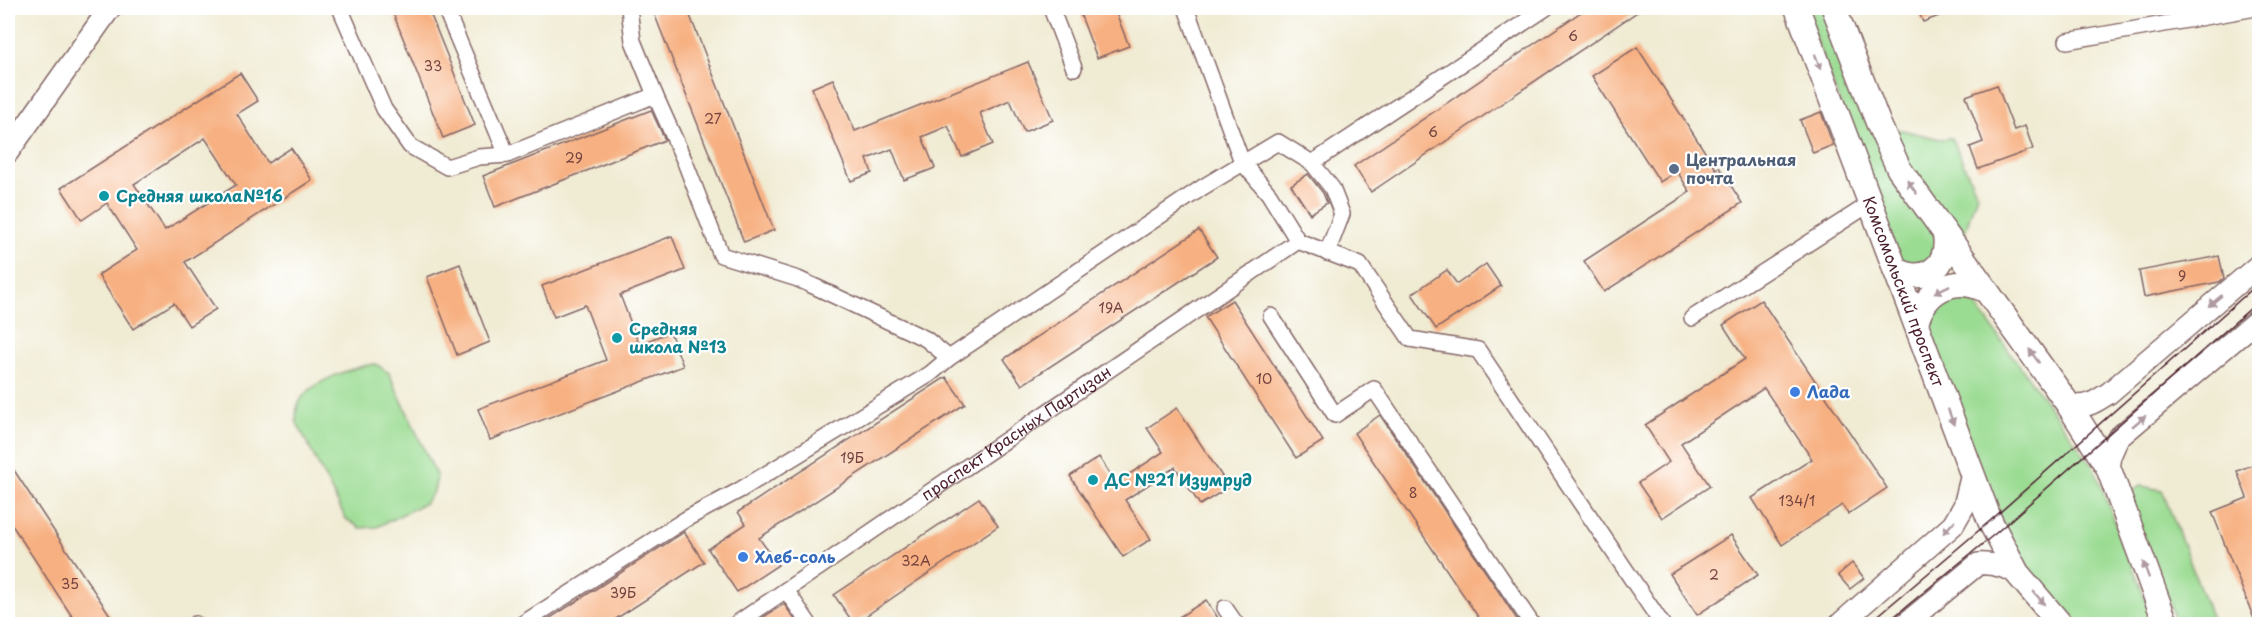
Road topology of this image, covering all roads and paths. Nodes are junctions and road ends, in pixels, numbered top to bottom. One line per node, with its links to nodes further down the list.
1 (110, 8): 14 (main road)
2 (340, 8): 15 (street)
3 (445, 8): 15 (street)
4 (629, 8): 13 (street)
5 (1051, 8): 12 (street)
6 (1186, 8): 16 (street)
7 (1546, 8): 17 (street)
8 (1797, 8): 18 (main road, Комсомольский проспект, one-way to 18)
9 (1834, 8): 19 (main road, one-way to 9)
10 (2256, 8): 11 (street)
11 (2067, 41)
12 (1074, 68)
13 (655, 95): 15 (street); 29 (street)
14 (8, 152)
15 (507, 155)
16 (1242, 162): 17 (street); 20 (street); 29 (street)
17 (1312, 163): 21 (street)
18 (1871, 203): 23 (main road, Комсомольский проспект); 26 (street)
19 (1945, 235): 23 (main road); 24 (main road)
20 (1298, 241): 21 (street); 34 (street, проспект Красных Партизан)
21 (1327, 253): 41 (street)
22 (2259, 264): 30 (main road, one-way to 30)
23 (1895, 269): 28 (main road, Комсомольский проспект)
24 (1985, 290): 28 (main road, one-way to 28); 30 (main road, one-way to 24)
25 (1271, 316): 40 (street)
26 (1692, 318)
27 (2259, 318): 31 (main road, one-way to 27)
28 (1916, 323): 32 (main road, Комсомольский проспект, one-way to 32)
29 (950, 358): 36 (street)
30 (2068, 404): 31 (main road)
31 (2108, 468): 45 (main road, one-way to 31)
32 (1972, 474): 33 (main road, Комсомольский проспект); 42 (main road, one-way to 42)
33 (2017, 573): 43 (main road); 44 (main road, Комсомольский проспект, one-way to 44)
34 (786, 590): 37 (street, проспект Красных Партизан); 38 (street)
35 (1225, 608): 39 (street)
36 (522, 624)
37 (736, 624)
38 (809, 624)
39 (1236, 624)
40 (1532, 624)
41 (1662, 624)
42 (1840, 624)
43 (1905, 624)
44 (2060, 624)
45 (2166, 624)

